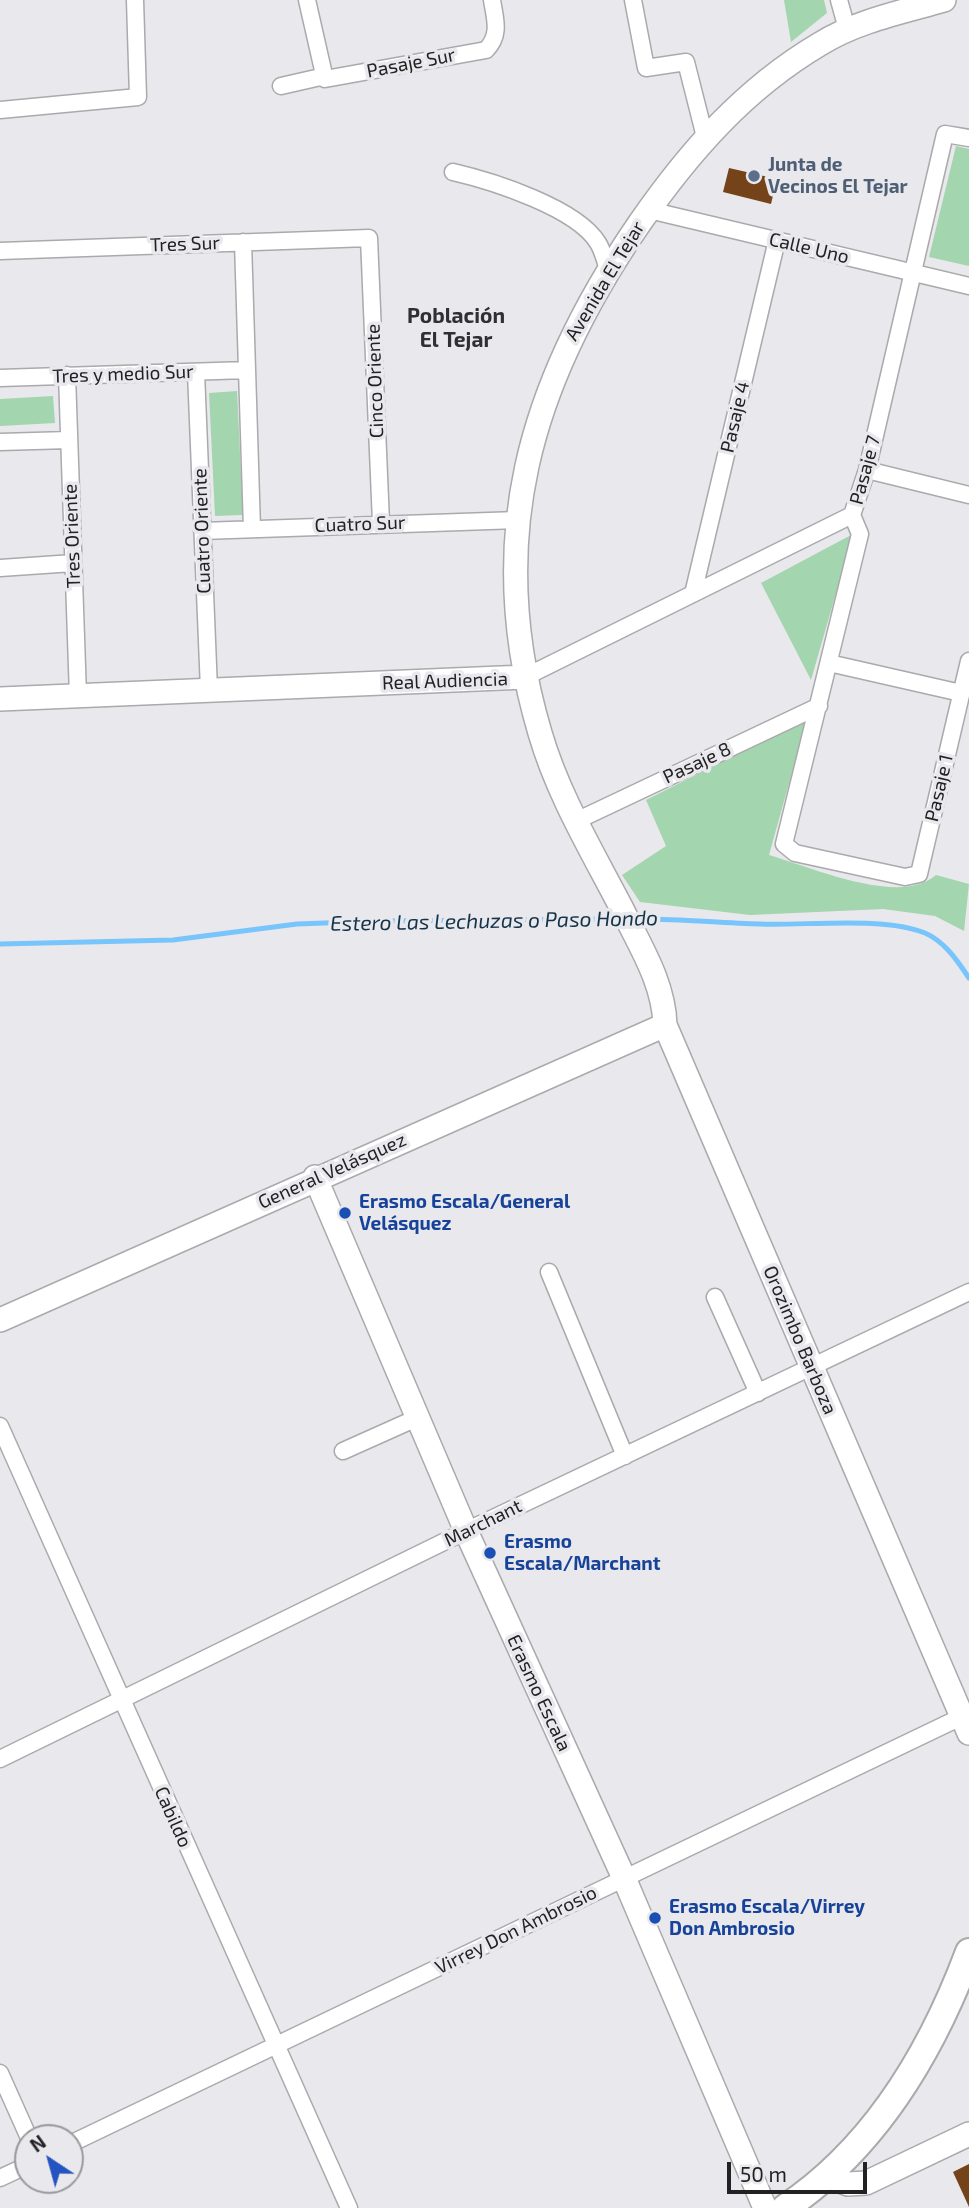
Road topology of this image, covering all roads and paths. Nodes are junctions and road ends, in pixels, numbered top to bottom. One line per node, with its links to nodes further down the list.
1 (135, 0): 10 (street)
2 (307, 0): 8 (street)
3 (492, 0): 8 (street, Pasaje Sur)
4 (633, 0): 11 (street)
5 (839, 0): 7 (street)
6 (944, 0): 7 (street, Avenida El Tejar)
7 (847, 29): 11 (street, Avenida El Tejar)
8 (325, 78): 9 (street, Pasaje Sur)
9 (281, 86)
10 (0, 110)
11 (705, 137): 14 (street, Avenida El Tejar)
12 (969, 138): 20 (street, Pasaje 7)
13 (453, 172): 19 (street)
14 (649, 210): 16 (street, Calle Uno); 19 (street, Avenida El Tejar)
15 (369, 238): 17 (street, Tres Sur); 32 (street, Cinco Oriente)
16 (777, 240): 20 (street, Calle Uno); 37 (street, Pasaje 4)
17 (243, 242): 18 (street, Tres Sur); 22 (street)
18 (0, 251)
19 (608, 269): 31 (street, Avenida El Tejar)
20 (911, 272): 21 (street, Calle Uno); 28 (street, Pasaje 7)
21 (969, 286)
22 (247, 370): 23 (street, Tres y medio Sur); 33 (street)
23 (196, 372): 24 (street, Tres y medio Sur); 34 (street, Cuatro Oriente)
24 (67, 375): 25 (street, Tres y medio Sur); 26 (street, Tres Oriente)
25 (0, 377)
26 (69, 440): 27 (street); 35 (street, Tres Oriente)
27 (0, 442)
28 (867, 470): 29 (street); 30 (street, Pasaje 7)
29 (969, 495)
30 (852, 516): 37 (street, Real Audiencia); 39 (street, Pasaje 7)
31 (519, 520): 32 (street, Cuatro Sur); 40 (street, Avenida El Tejar)
32 (382, 523): 33 (street, Cuatro Sur)
33 (252, 529): 34 (street, Cuatro Sur)
34 (202, 531): 41 (street, Cuatro Oriente)
35 (73, 562): 36 (street); 43 (street, Tres Oriente)
36 (0, 568)
37 (693, 594): 40 (street, Real Audiencia)
38 (969, 661): 42 (street, Pasaje 1)
39 (828, 663): 42 (street); 45 (street, Pasaje 7)
40 (525, 677): 41 (street, Real Audiencia); 46 (street, Avenida El Tejar)
41 (209, 691): 43 (street, Real Audiencia)
42 (961, 693): 47 (street, Pasaje 1)
43 (78, 696): 44 (street, Real Audiencia)
44 (0, 699)
45 (819, 706): 46 (street, Pasaje 8); 47 (street, Pasaje 7)
46 (576, 821): 48 (street, Avenida El Tejar)
47 (784, 844)
48 (640, 945): 49 (street, Orozimbo Barboza)
49 (665, 1025): 50 (street, General Velásquez); 55 (street, Orozimbo Barboza)
50 (316, 1177): 54 (street, General Velásquez); 57 (street, Erasmo Escala)
51 (549, 1272): 60 (street)
52 (969, 1292): 55 (street, Marchant)
53 (716, 1297): 56 (street)
54 (0, 1320)
55 (812, 1368): 56 (street, Marchant); 63 (street, Orozimbo Barboza)
56 (758, 1393): 60 (street, Marchant)
57 (419, 1417): 59 (street); 61 (street, Erasmo Escala)
58 (0, 1426): 62 (street, Cabildo)
59 (342, 1451)
60 (625, 1456): 61 (street, Marchant)
61 (466, 1531): 62 (street, Marchant); 65 (street, Erasmo Escala)
62 (120, 1700): 64 (street, Marchant); 67 (street, Cabildo)
63 (965, 1725): 65 (street, Virrey Don Ambrosio)
64 (0, 1759)
65 (624, 1878): 67 (street, Virrey Don Ambrosio); 74 (street, Erasmo Escala)
66 (969, 1952): 72 (main road)
67 (275, 2046): 71 (street, Virrey Don Ambrosio); 73 (street, Cabildo)
68 (0, 2073): 69 (street)
69 (23, 2124)
70 (969, 2134): 72 (street)
71 (84, 2137)
72 (827, 2176): 75 (main road)
73 (349, 2208)
74 (765, 2208)
75 (785, 2208)

